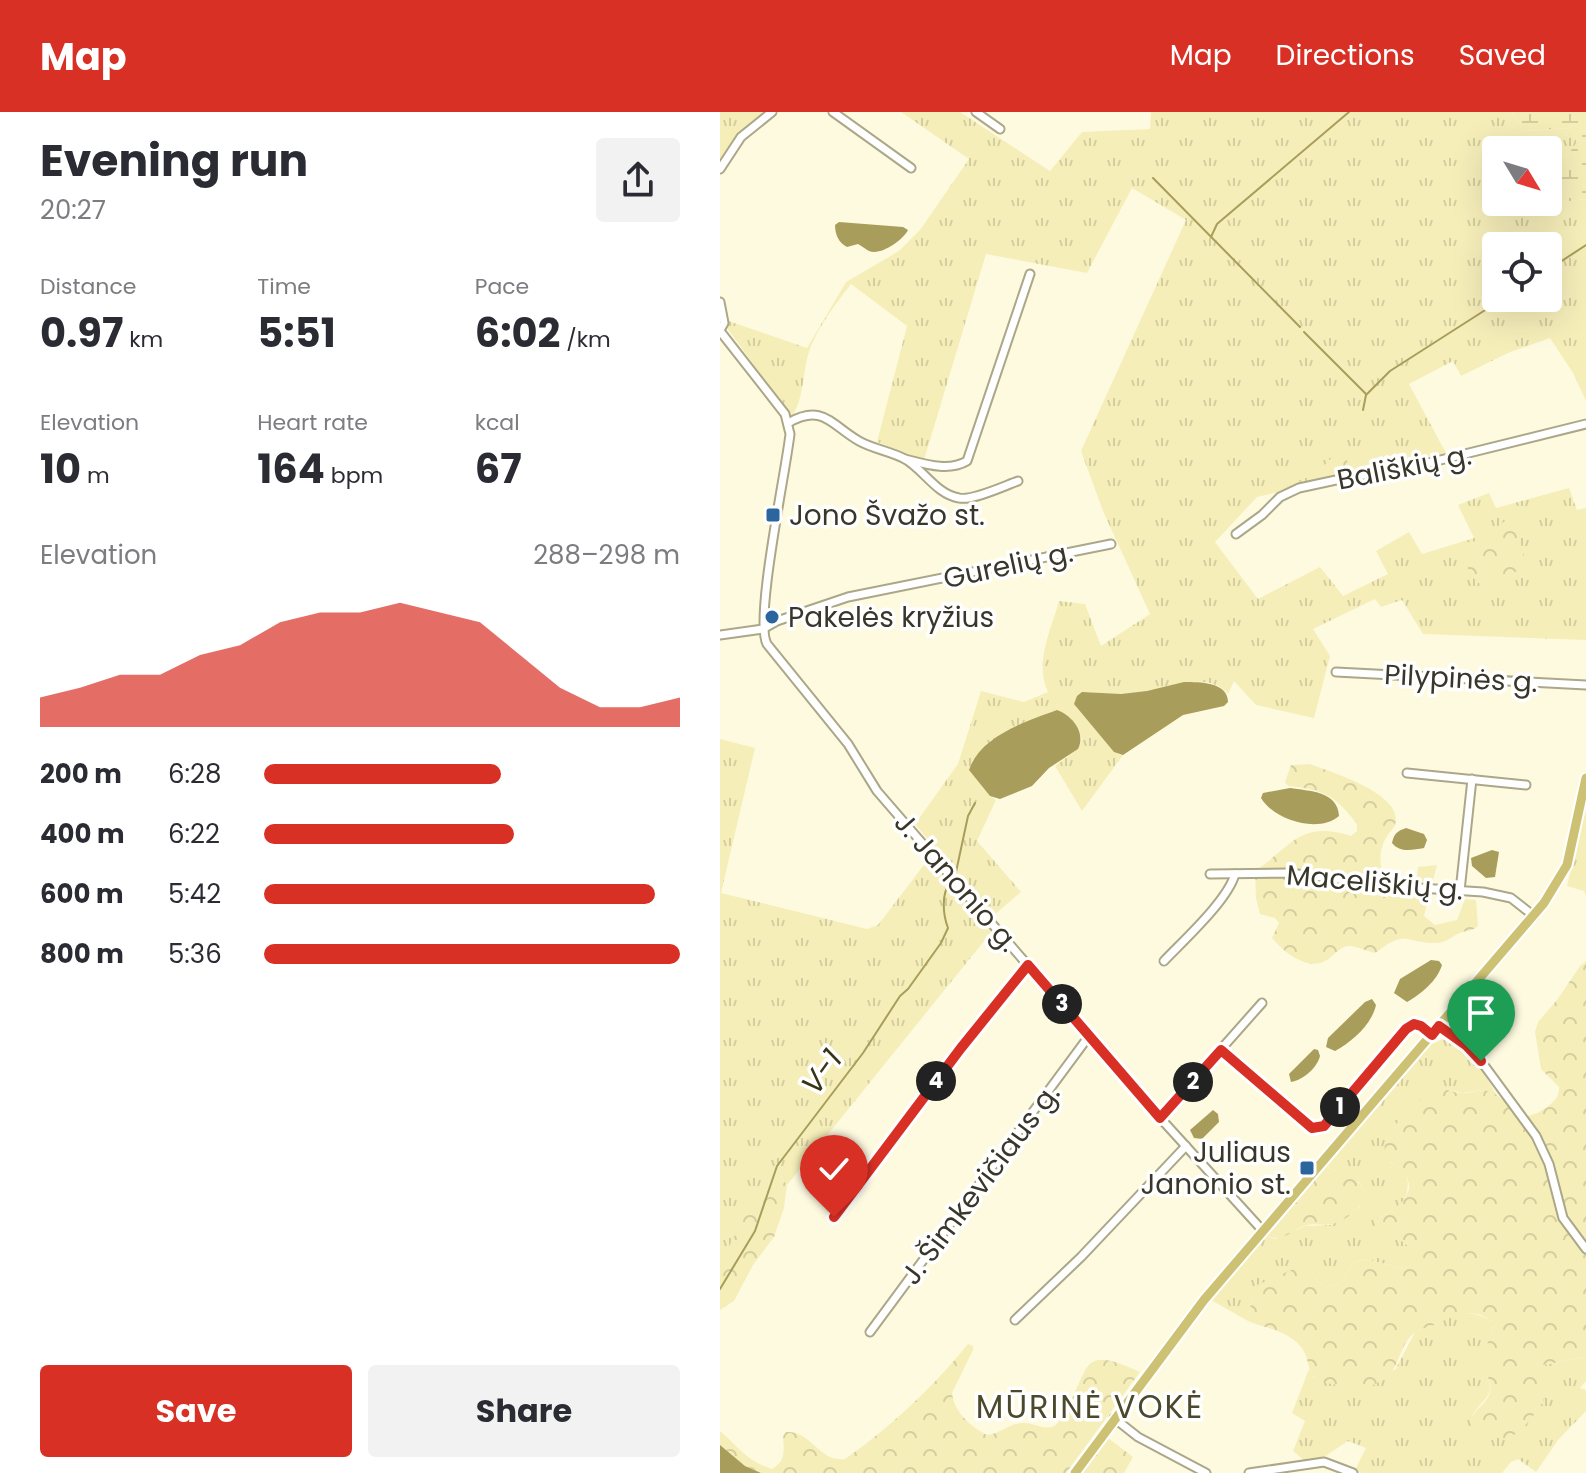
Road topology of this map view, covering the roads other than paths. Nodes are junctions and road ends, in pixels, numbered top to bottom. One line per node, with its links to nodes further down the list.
1 (772, 112): 6 (street)
2 (833, 112): 5 (street)
3 (976, 112): 4 (street)
4 (1000, 129)
5 (911, 168)
6 (720, 169)
7 (1030, 274): 12 (street)
8 (720, 302): 9 (street)
9 (720, 331): 10 (street)
10 (788, 423): 12 (street); 16 (street)
11 (1586, 424): 14 (street, Bališkių g.)
12 (905, 459): 13 (street)
13 (1018, 481)
14 (1236, 534)
15 (1111, 544): 16 (street, Gurelių g.)
16 (763, 629): 17 (street, Gurelių g.); 29 (street, J. Janonio g.)
17 (720, 635)
18 (1336, 672): 19 (street, Pilypinės g.)
19 (1586, 685)
20 (1407, 773): 22 (street)
21 (1586, 778): 27 (main road)
22 (1472, 779): 23 (street); 26 (street)
23 (1526, 785)
24 (1210, 874): 25 (street, Maceliškių g.)
25 (1235, 874): 26 (street, Maceliškių g.); 28 (street)
26 (1460, 891): 27 (street, Maceliškių g.)
27 (1534, 916): 31 (main road)
28 (1164, 961)
29 (1028, 965): 33 (street, J. Janonio g.); 37 (street)
30 (1262, 1003): 34 (street)
31 (1439, 1026): 32 (main road); 39 (street)
32 (1432, 1035): 34 (street); 38 (main road)
33 (1089, 1036): 35 (street, J. Janonio g.); 41 (street, J. Šimkevičiaus g.)
34 (1221, 1050): 35 (street)
35 (1160, 1118): 36 (street, J. Janonio g.)
36 (1186, 1146): 38 (street, J. Janonio g.); 40 (street)
37 (834, 1217)
38 (1263, 1231): 42 (main road)
39 (1586, 1249)
40 (1015, 1320)
41 (870, 1332)
42 (1114, 1418): 43 (main road); 44 (street)
43 (1075, 1473)
44 (1206, 1473)
45 (1249, 1473): 46 (street)
46 (1353, 1473)

